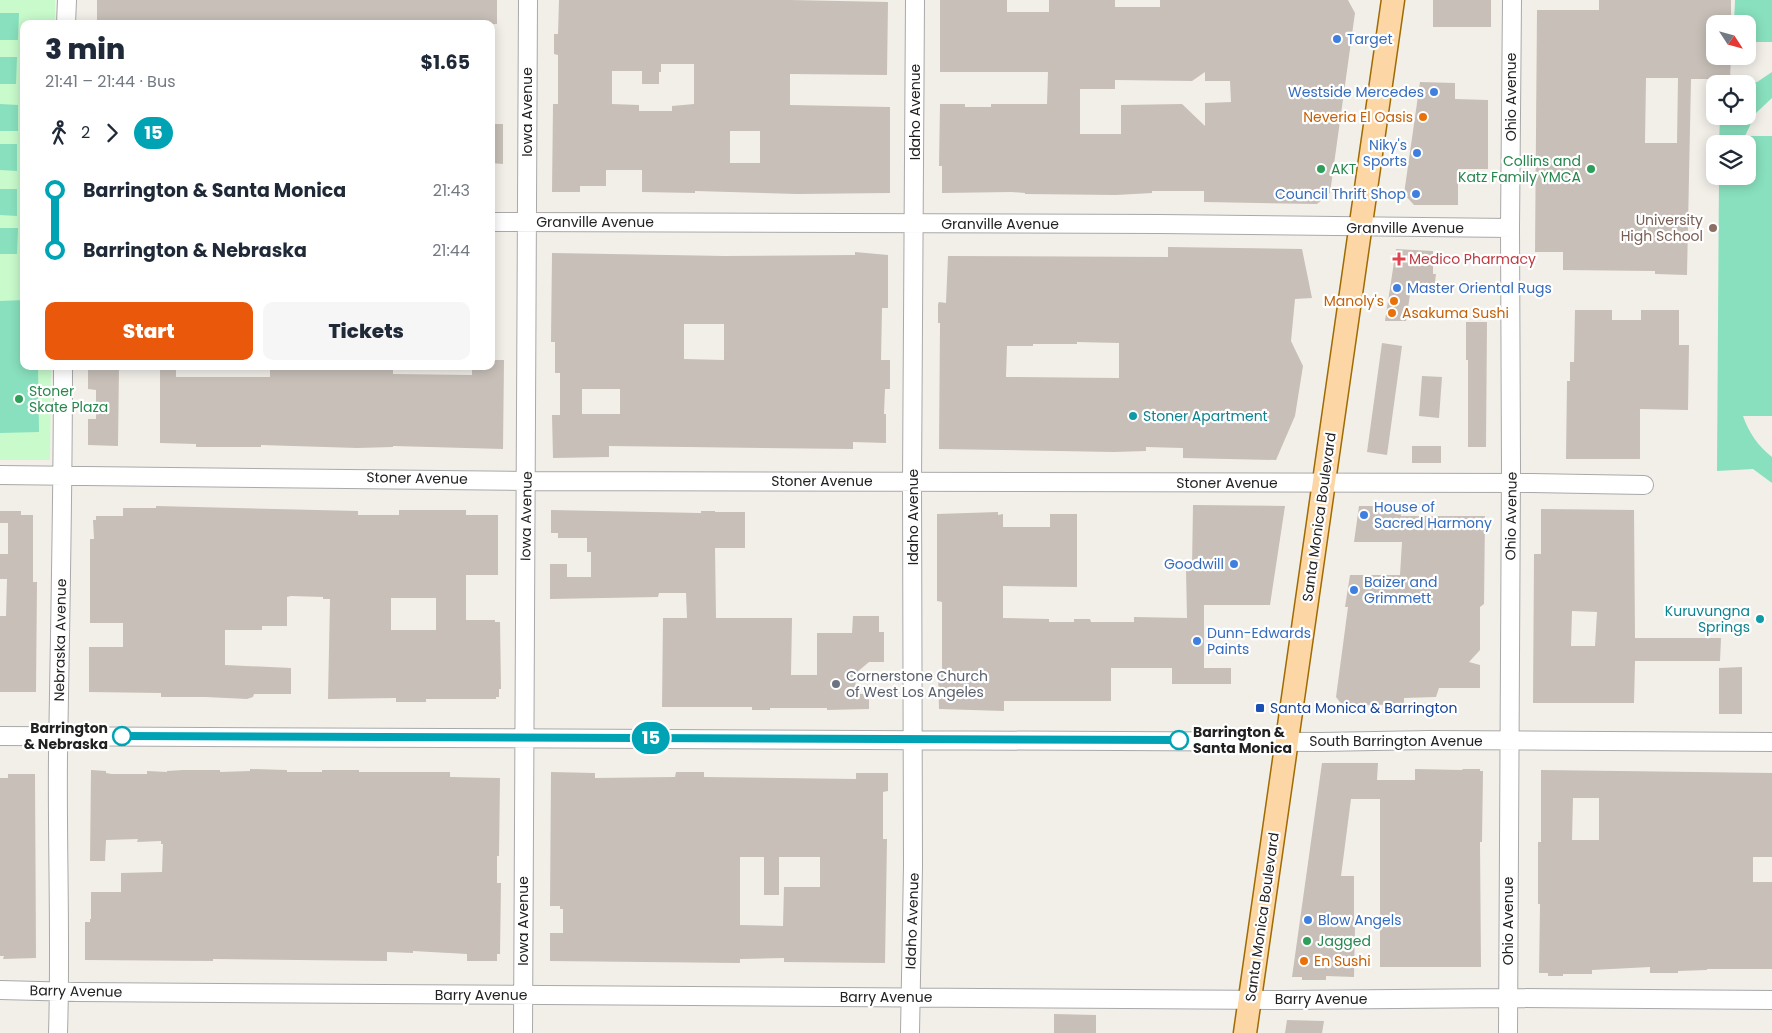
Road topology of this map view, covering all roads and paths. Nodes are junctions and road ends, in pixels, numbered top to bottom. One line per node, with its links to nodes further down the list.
1 (67, 0): 6 (street)
2 (528, 0): 8 (street, Iowa Avenue)
3 (915, 0): 9 (street, Idaho Avenue)
4 (1393, 0): 10 (main road, Santa Monica Boulevard)
5 (1512, 0): 11 (street, Ohio Avenue)
6 (66, 20)
7 (495, 222): 8 (street, Granville Avenue)
8 (527, 222): 9 (street, Granville Avenue); 15 (street, Iowa Avenue)
9 (915, 224): 10 (street, Granville Avenue); 16 (street, Idaho Avenue)
10 (1361, 227): 11 (street, Granville Avenue); 17 (main road, Santa Monica Boulevard)
11 (1510, 228): 18 (street, Ohio Avenue)
12 (63, 370): 14 (street, Nebraska Avenue)
13 (0, 475): 14 (street, Stoner Avenue)
14 (63, 476): 15 (street, Stoner Avenue); 21 (street, Nebraska Avenue)
15 (526, 481): 16 (street, Stoner Avenue); 22 (street, Iowa Avenue)
16 (912, 482): 17 (street, Stoner Avenue); 23 (street, Idaho Avenue)
17 (1324, 483): 18 (street, Stoner Avenue); 25 (main road, Santa Monica Boulevard)
18 (1510, 483): 19 (street, Stoner Avenue); 24 (street, Ohio Avenue)
19 (1644, 485)
20 (0, 736): 21 (street, South Barrington Avenue)
21 (59, 736): 22 (street, South Barrington Avenue); 28 (street, Nebraska Avenue)
22 (524, 738): 23 (street, South Barrington Avenue); 29 (street, Iowa Avenue)
23 (912, 739): 25 (street, South Barrington Avenue); 30 (street, Idaho Avenue)
24 (1509, 740): 25 (street, South Barrington Avenue); 26 (street, South Barrington Avenue); 31 (street, Ohio Avenue)
25 (1287, 741): 32 (main road, Santa Monica Boulevard)
26 (1772, 742)
27 (0, 990): 28 (street, Barry Avenue)
28 (60, 991): 29 (street, Barry Avenue); 34 (street, Nebraska Avenue)
29 (523, 995): 30 (street, Barry Avenue); 35 (street, Iowa Avenue)
30 (910, 997): 32 (street, Barry Avenue); 36 (street, Idaho Avenue)
31 (1508, 998): 32 (street, Barry Avenue); 33 (street, Barry Avenue); 38 (street, Ohio Avenue)
32 (1250, 999): 37 (main road, Santa Monica Boulevard)
33 (1772, 1000)
34 (58, 1033)
35 (523, 1033)
36 (910, 1033)
37 (1245, 1033)
38 (1508, 1033)

